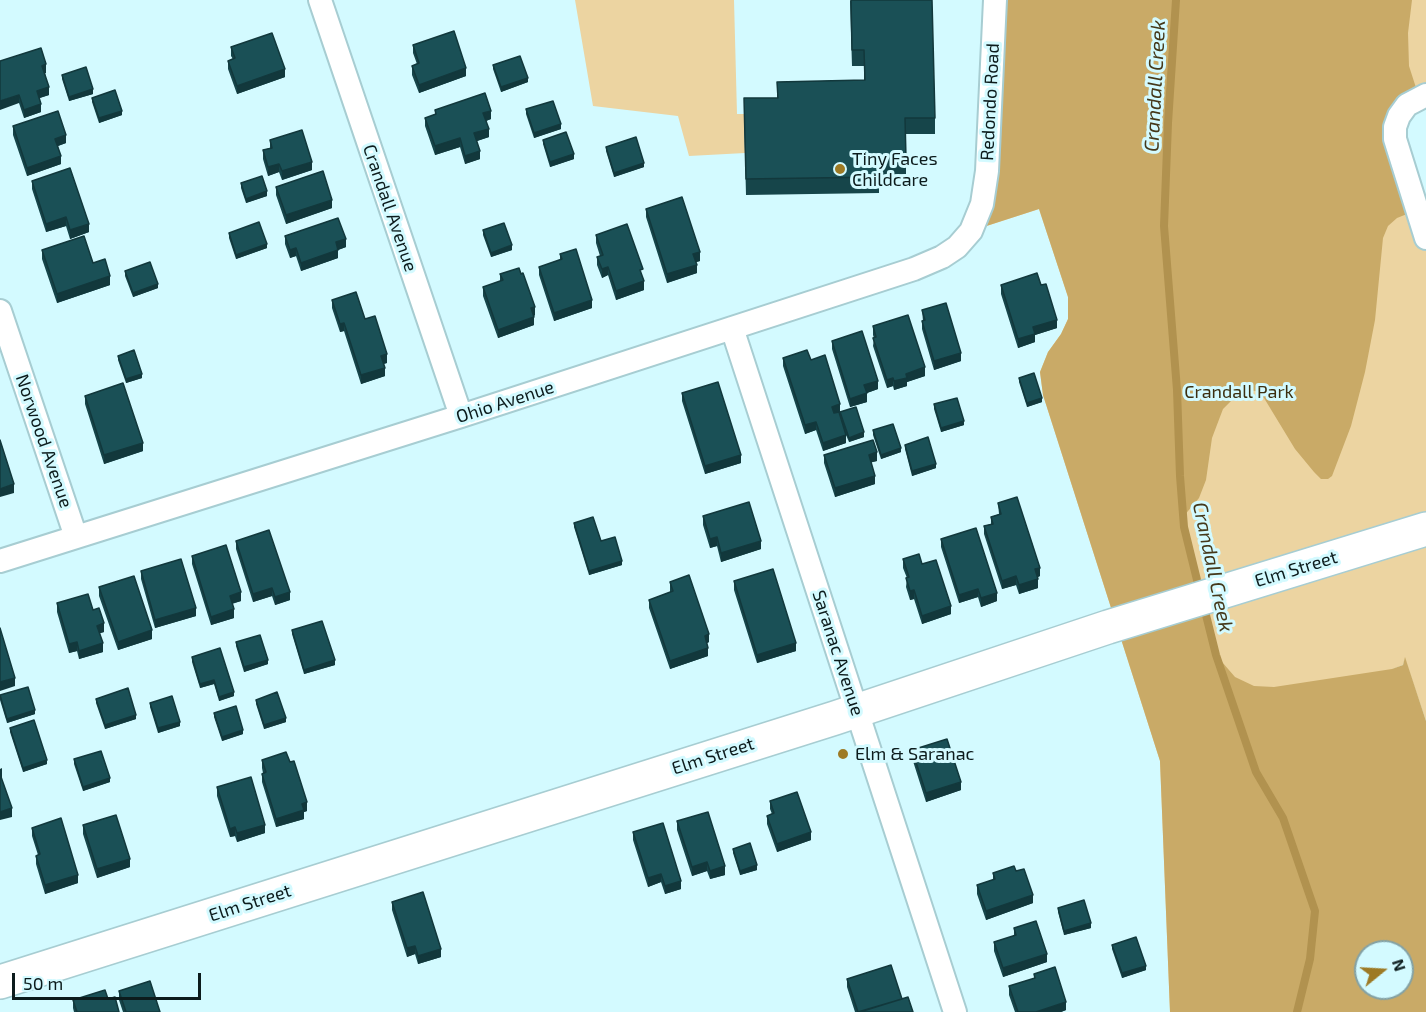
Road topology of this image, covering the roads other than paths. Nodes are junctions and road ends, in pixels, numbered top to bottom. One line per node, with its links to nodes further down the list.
1 (320, 0): 8 (street, Crandall Avenue)
2 (995, 0): 4 (street, Redondo Road)
3 (1417, 100): 5 (street)
4 (982, 204): 7 (street, Ohio Avenue)
5 (1426, 238)
6 (0, 311): 10 (street, Norwood Avenue)
7 (732, 328): 8 (street, Ohio Avenue); 12 (street, Saranac Avenue)
8 (461, 416): 10 (street, Ohio Avenue)
9 (1426, 529): 12 (street, Elm Street)
10 (76, 537): 11 (street, Ohio Avenue)
11 (0, 561)
12 (857, 710): 13 (street, Elm Street); 14 (street, Saranac Avenue)
13 (0, 982)
14 (955, 1012)

